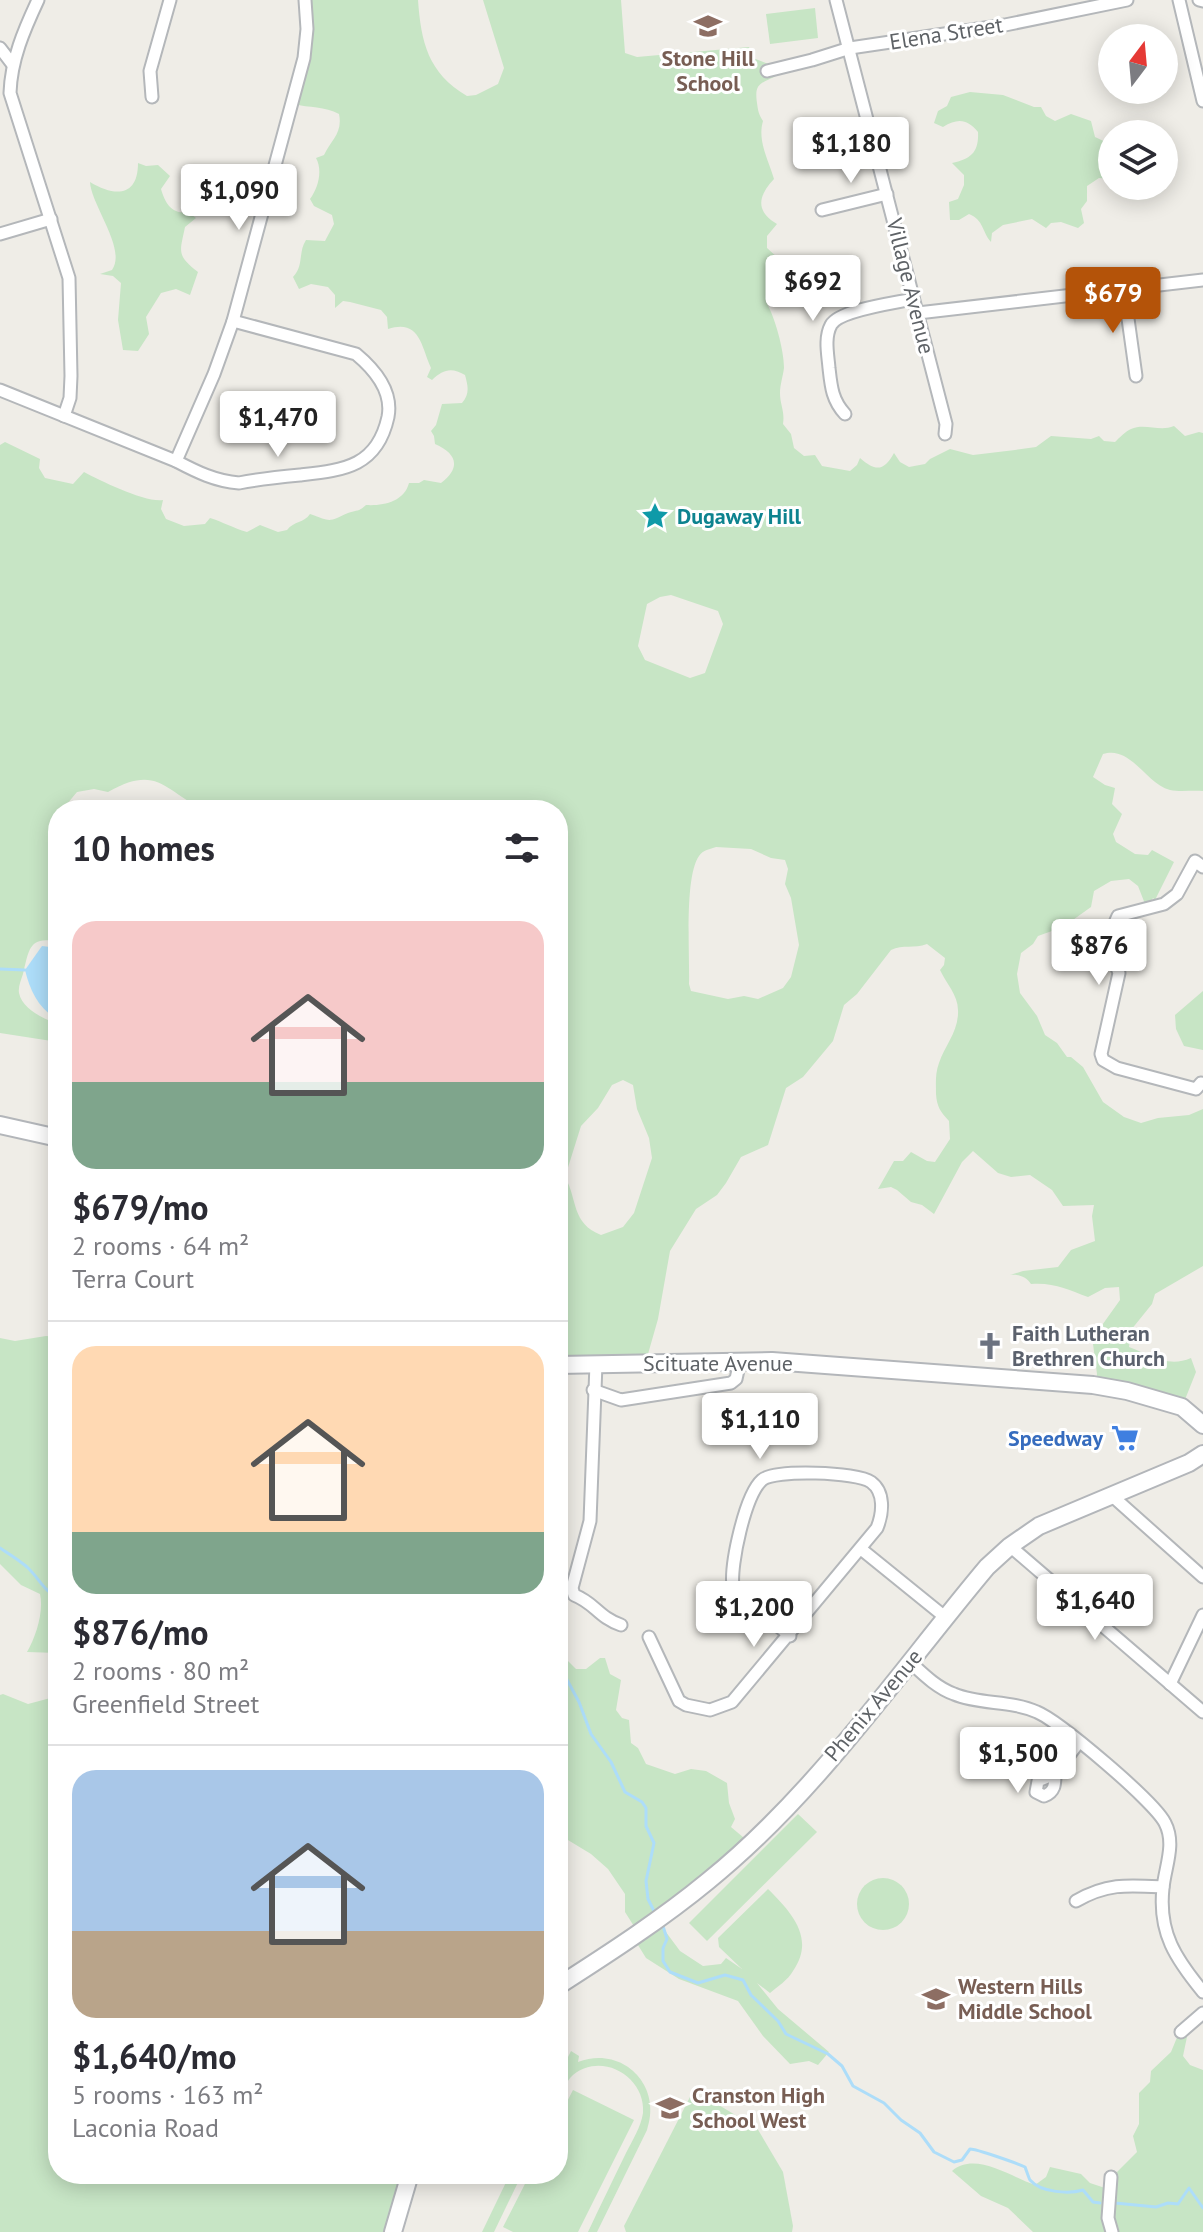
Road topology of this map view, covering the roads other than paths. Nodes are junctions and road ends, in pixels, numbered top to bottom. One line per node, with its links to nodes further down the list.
1 (38, 0): 9 (street)
2 (170, 0): 11 (street)
3 (305, 0): 21 (street)
4 (836, 0): 8 (street, Village Avenue)
5 (1127, 0): 8 (street, Elena Street)
6 (1179, 0): 12 (street)
7 (0, 48): 9 (street)
8 (850, 48): 10 (street, Elena Street); 13 (street, Village Avenue)
9 (13, 65): 15 (street)
10 (767, 71)
11 (152, 97)
12 (1203, 101)
13 (887, 194): 14 (street); 19 (street, Village Avenue)
14 (822, 210)
15 (51, 219): 16 (street); 25 (street)
16 (0, 234)
17 (1203, 280): 18 (street)
18 (1124, 290): 20 (street); 22 (street)
19 (913, 299): 20 (street, Village Avenue); 24 (street)
20 (918, 313): 26 (street, Village Avenue)
21 (233, 321): 27 (street); 27 (street)
22 (1136, 376)
23 (0, 390): 25 (street)
24 (845, 414)
25 (64, 416): 27 (street)
26 (945, 434)
27 (176, 461)
28 (1203, 867): 29 (street)
29 (1201, 1083)
30 (0, 1125): 31 (main road)
31 (48, 1136)
32 (740, 1361): 33 (main road, Scituate Avenue); 35 (street); 36 (main road, Scituate Avenue)
33 (596, 1364): 34 (main road, Scituate Avenue); 35 (street)
34 (568, 1365)
35 (593, 1390): 46 (street)
36 (1182, 1407): 37 (main road); 38 (main road, Scituate Avenue)
37 (1203, 1407)
38 (1203, 1425)
39 (1203, 1454): 40 (main road, Phenix Avenue)
40 (1110, 1494): 41 (main road, Phenix Avenue); 43 (street)
41 (1010, 1546): 45 (main road, Phenix Avenue); 50 (street)
42 (861, 1549): 45 (street); 47 (street); 47 (street)
43 (1203, 1577)
44 (1203, 1615): 50 (street)
45 (945, 1617): 49 (main road, Phenix Avenue)
46 (621, 1625)
47 (790, 1636): 48 (street)
48 (649, 1637)
49 (910, 1662): 52 (street); 56 (main road, Phenix Avenue)
50 (1170, 1684): 51 (street)
51 (1203, 1712)
52 (1079, 1742): 53 (street); 54 (street)
53 (1055, 1774)
54 (1163, 1887): 55 (street); 57 (street)
55 (1076, 1901)
56 (568, 1979)
57 (1203, 1992)
58 (1203, 2013): 59 (street)
59 (1181, 2032)
60 (1111, 2177): 63 (street)
61 (408, 2184): 62 (main road)
62 (398, 2229)
63 (1112, 2232)

